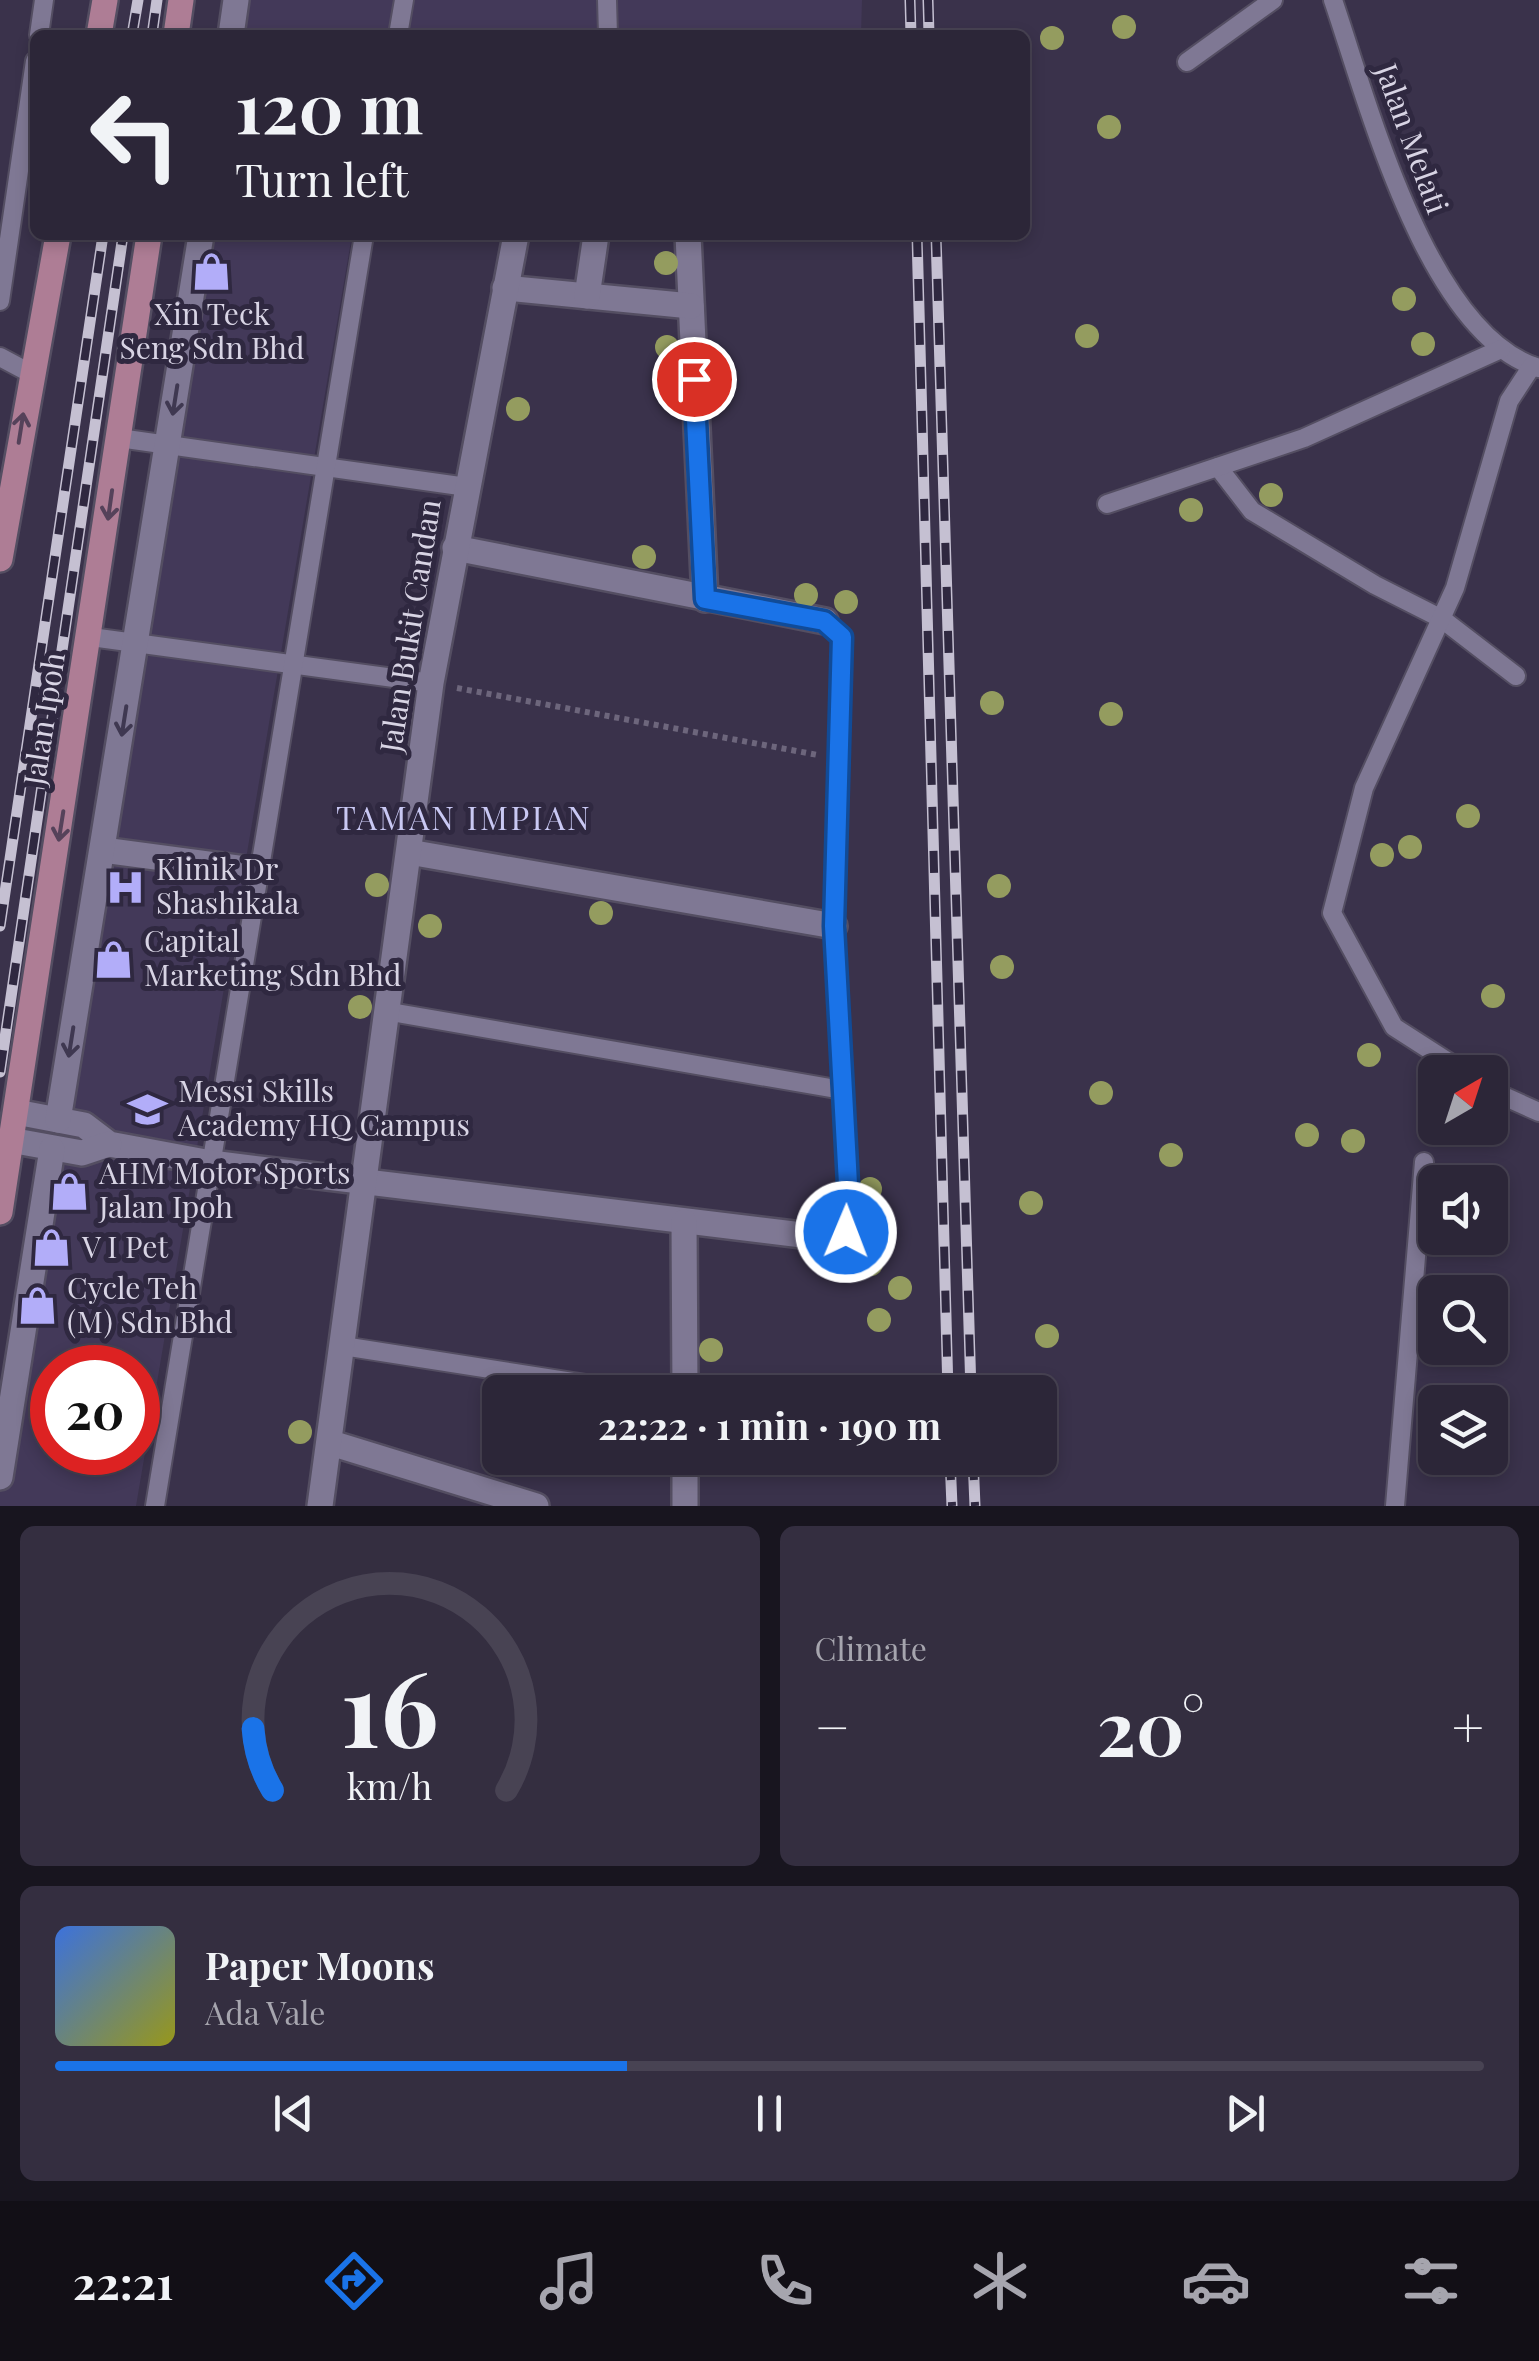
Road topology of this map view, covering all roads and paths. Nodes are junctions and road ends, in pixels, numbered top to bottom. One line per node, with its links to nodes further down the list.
1 (44, 0): 9 (lane)
2 (105, 0): 10 (main road)
3 (181, 0): 11 (main road)
4 (236, 0): 12 (street)
5 (404, 0): 13 (lane)
6 (608, 0): 14 (lane)
7 (1334, 0): 28 (lane, Jalan Melati)
8 (1261, 2): 15 (lane)
9 (40, 30)
10 (100, 30)
11 (177, 30)
12 (232, 30)
13 (399, 30)
14 (608, 30)
15 (1187, 62)
16 (30, 95): 26 (lane)
17 (57, 240): 31 (main road)
18 (148, 240): 32 (main road, Jalan Ipoh)
19 (200, 240): 33 (street, one-way to 33)
20 (363, 240): 34 (lane)
21 (515, 240): 24 (street, Jalan Bukit Candan)
22 (595, 240): 25 (street)
23 (688, 240): 27 (street)
24 (505, 288): 25 (street); 36 (street, Jalan Bukit Candan)
25 (588, 296): 27 (street)
26 (0, 300)
27 (690, 306): 40 (street)
28 (1502, 349): 30 (lane, Jalan Melati); 35 (lane)
29 (0, 357): 31 (lane)
30 (1536, 367): 41 (lane)
31 (30, 373): 39 (main road, one-way to 31)
32 (119, 438): 33 (lane); 43 (main road, Jalan Ipoh, one-way to 43)
33 (168, 443): 34 (lane); 44 (street)
34 (324, 466): 36 (lane); 45 (lane)
35 (1218, 467): 37 (lane); 41 (lane)
36 (466, 487): 38 (street, Jalan Bukit Candan)
37 (1107, 504)
38 (455, 548): 40 (street); 47 (street, Jalan Bukit Candan)
39 (0, 559)
40 (705, 599): 42 (street)
41 (1442, 619): 46 (lane); 54 (lane)
42 (824, 621): 48 (lane)
43 (91, 637): 44 (lane); 59 (main road, Jalan Ipoh, one-way to 59)
44 (137, 644): 45 (lane); 49 (street, one-way to 49)
45 (294, 662): 47 (lane); 51 (lane)
46 (1516, 676)
47 (431, 683): 48 (path); 50 (street, Jalan Bukit Candan)
48 (840, 760): 52 (lane)
49 (102, 850): 51 (street); 58 (street, one-way to 58)
50 (409, 852): 52 (street); 53 (street, Jalan Bukit Candan)
51 (260, 871): 63 (lane)
52 (834, 926): 55 (lane)
53 (384, 1011): 55 (lane); 64 (street, Jalan Bukit Candan)
54 (1438, 1055)
55 (842, 1090): 67 (lane)
56 (1508, 1098): 57 (lane)
57 (1539, 1112)
58 (58, 1120): 59 (street); 60 (street)
59 (6, 1125): 61 (street); 65 (main road, Jalan Ipoh)
60 (109, 1144): 61 (street); 63 (street)
61 (52, 1149): 73 (street)
62 (1424, 1162): 78 (lane)
63 (211, 1163): 64 (street); 74 (lane)
64 (362, 1179): 66 (street); 68 (street, Jalan Bukit Candan)
65 (0, 1212)
66 (684, 1222): 67 (street); 70 (street)
67 (835, 1238)
68 (343, 1346): 69 (lane); 71 (street, Jalan Bukit Candan)
69 (528, 1375)
70 (685, 1375)
71 (330, 1443): 75 (street, Jalan Bukit Candan); 76 (street)
72 (685, 1475): 77 (street)
73 (0, 1477)
74 (155, 1506)
75 (320, 1506)
76 (536, 1506)
77 (685, 1506)
78 (1395, 1506)

